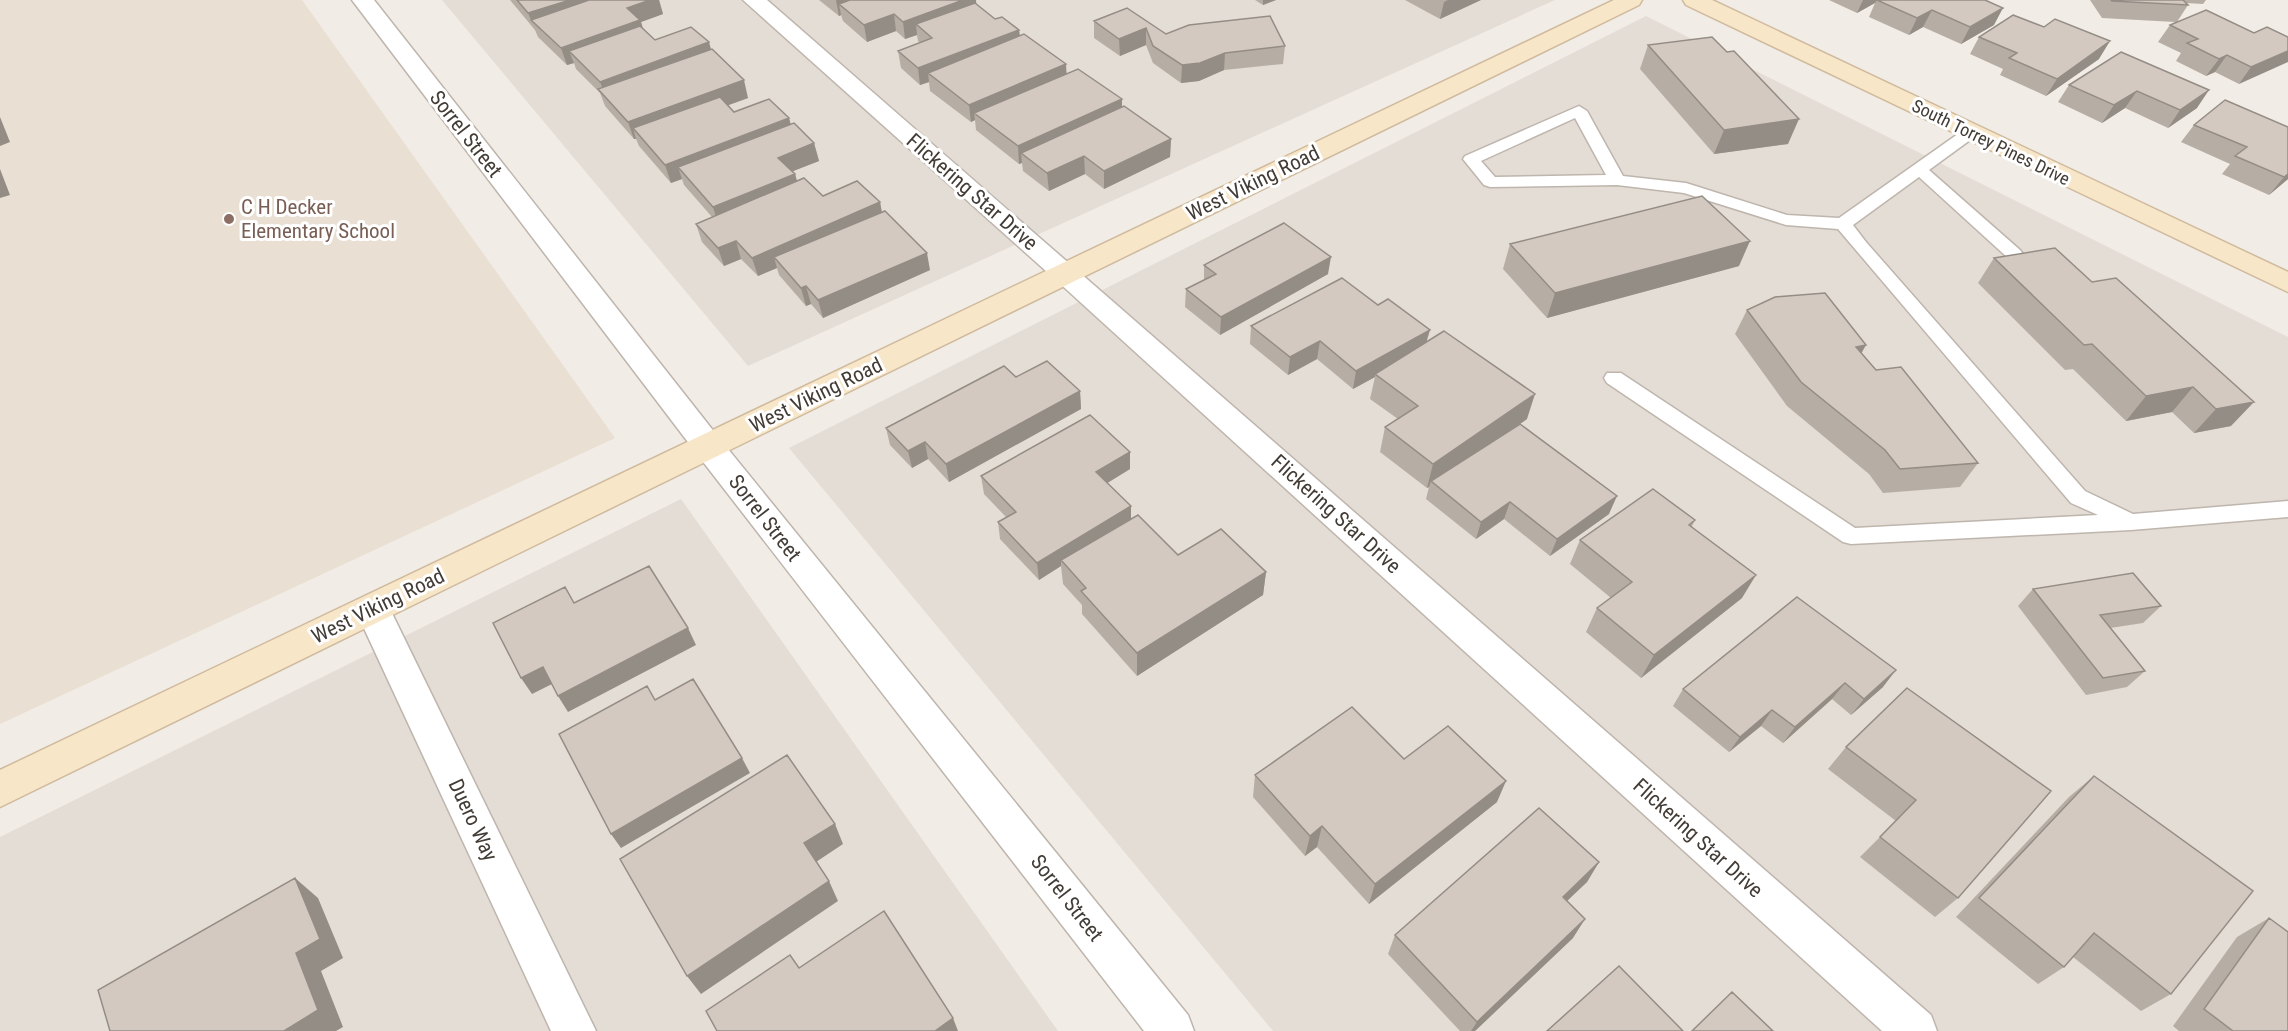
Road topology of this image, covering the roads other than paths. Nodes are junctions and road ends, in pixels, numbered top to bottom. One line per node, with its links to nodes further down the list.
1 (363, 0): 13 (street, Sorrel Street)
2 (753, 0): 10 (street, Flickering Star Drive)
3 (1631, 0): 10 (street, West Viking Road)
4 (1694, 0): 5 (street, South Torrey Pines Drive)
5 (1971, 132): 6 (lane); 11 (street, South Torrey Pines Drive)
6 (1919, 169): 8 (lane); 9 (lane)
7 (1617, 180): 7 (lane); 8 (lane)
8 (1843, 224): 15 (lane)
9 (2014, 254)
10 (1066, 274): 13 (street, West Viking Road); 20 (street, Flickering Star Drive)
11 (2288, 284)
12 (1614, 378): 15 (lane)
13 (708, 446): 16 (street, West Viking Road); 19 (street, Sorrel Street)
14 (2288, 509): 15 (lane)
15 (2131, 522)
16 (373, 609): 17 (street, West Viking Road); 18 (street, Duero Way)
17 (0, 789)
18 (574, 1031)
19 (1172, 1031)
20 (1915, 1031)

